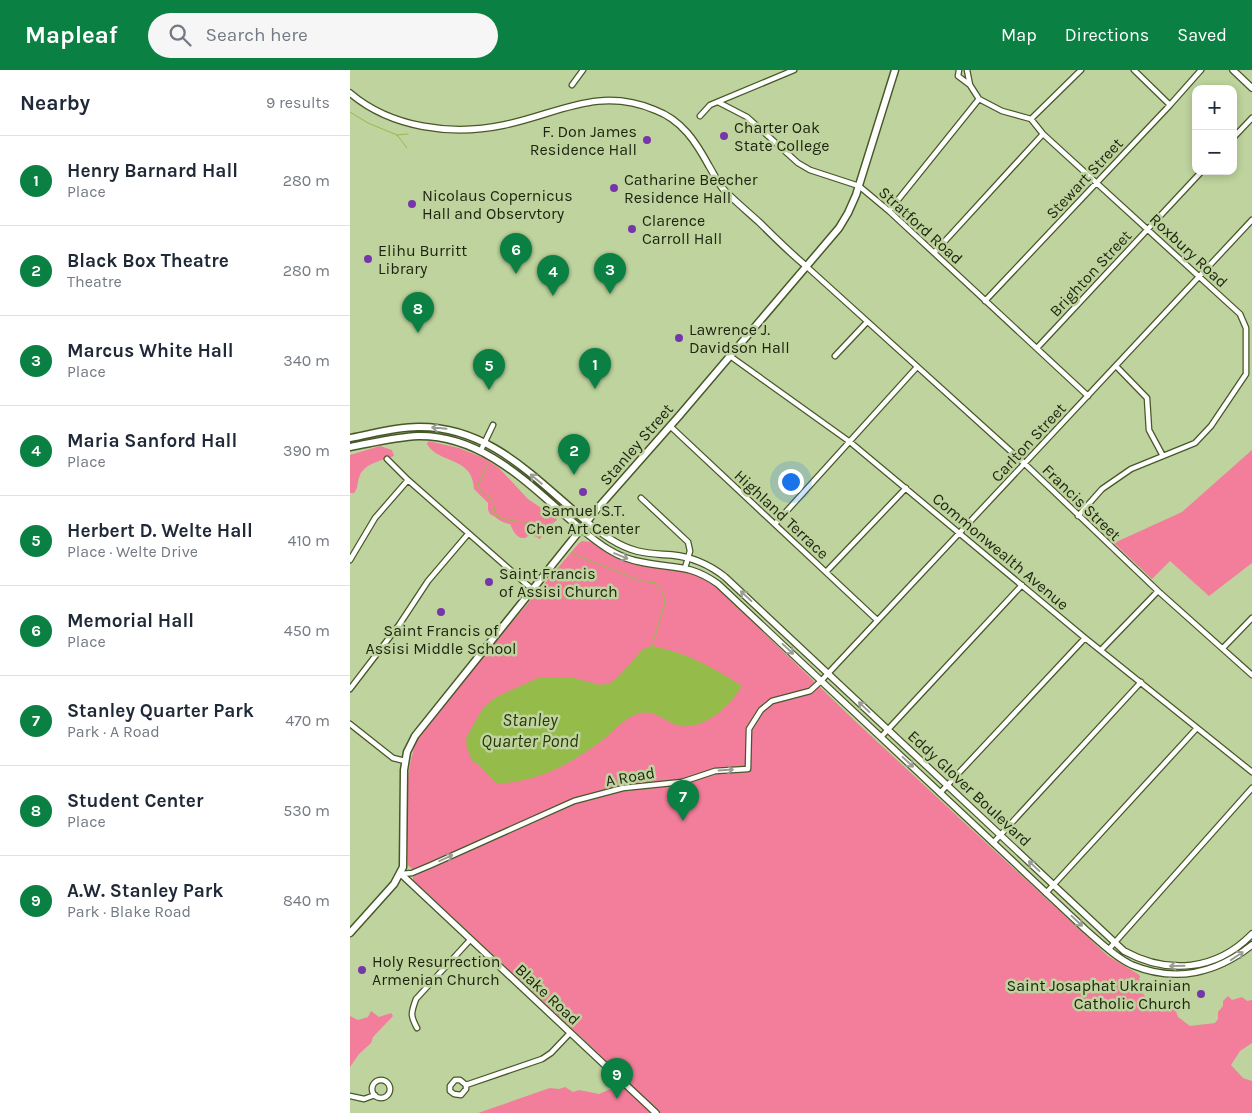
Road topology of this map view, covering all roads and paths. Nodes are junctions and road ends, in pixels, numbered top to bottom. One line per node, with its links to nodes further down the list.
1 (583, 70): 10 (street)
2 (794, 70): 15 (street)
3 (895, 70): 24 (main road, Stanley Street)
4 (959, 70): 11 (street)
5 (966, 70): 11 (street)
6 (1081, 70): 19 (street)
7 (1134, 70): 16 (street)
8 (1201, 70): 16 (street, Stewart Street)
9 (1233, 70): 12 (street)
10 (572, 85)
11 (970, 85): 14 (street)
12 (1252, 88)
13 (350, 92): 29 (street)
14 (979, 99): 19 (street); 25 (street)
15 (718, 102): 17 (street); 24 (street, Stratford Road)
16 (1170, 104): 23 (street, Stewart Street)
17 (700, 116)
18 (1252, 118): 21 (street)
19 (1031, 119): 20 (street, Roxbury Road)
20 (1043, 134): 23 (street, Roxbury Road); 28 (street)
21 (1237, 134)
22 (1198, 175): 27 (street, Brighton Street)
23 (1097, 182): 27 (street, Roxbury Road); 31 (street, Stewart Street)
24 (859, 186): 25 (street, Stratford Road); 29 (main road, Stanley Street)
25 (889, 211): 28 (street, Stratford Road)
26 (1252, 220): 30 (street, Carlton Street)
27 (1148, 229): 30 (street, Roxbury Road); 35 (street, Brighton Street)
28 (934, 253): 31 (street, Stratford Road)
29 (806, 266): 32 (street, Francis Street); 36 (main road, Stanley Street)
30 (1200, 277): 34 (street, Roxbury Road); 38 (street, Carlton Street)
31 (985, 301): 35 (street, Stratford Road)
32 (867, 322): 37 (street); 39 (street, Francis Street)
33 (1252, 322): 34 (street)
34 (1246, 328): 41 (street)
35 (1037, 348): 42 (street, Stratford Road)
36 (730, 356): 44 (main road, Stanley Street); 50 (street, Commonwealth Avenue)
37 (834, 356)
38 (1116, 366): 42 (street, Carlton Street); 54 (street)
39 (917, 367): 50 (street); 56 (street, Francis Street)
40 (1252, 373): 41 (street)
41 (1246, 374): 54 (street)
42 (1088, 396): 56 (street, Carlton Street)
43 (493, 424): 49 (street)
44 (670, 426): 61 (main road, Stanley Street); 62 (street, Highland Terrace)
45 (375, 433): 46 (main road); 48 (main road); 49 (main road, one-way to 45)
46 (368, 435): 47 (main road); 51 (main road)
47 (350, 438)
48 (377, 442): 51 (main road); 53 (main road)
49 (485, 442): 53 (street); 61 (main road, one-way to 49)
50 (850, 442): 58 (street, Commonwealth Avenue); 62 (street)
51 (369, 444): 52 (main road)
52 (350, 447)
53 (481, 450): 63 (main road)
54 (1163, 456): 60 (street)
55 (387, 459): 57 (street)
56 (1025, 464): 60 (street, Francis Street); 64 (street, Carlton Street)
57 (408, 480): 65 (street); 67 (street)
58 (906, 488): 64 (street, Commonwealth Avenue); 69 (street)
59 (641, 498): 66 (street)
60 (1078, 516): 72 (street, Francis Street)
61 (587, 522): 63 (main road, Stanley Street); 66 (street, Eddy Glover Boulevard)
62 (775, 524): 69 (street, Highland Terrace)
63 (581, 529): 68 (street, Eddy Glover Boulevard, one-way to 68); 71 (main road, Stanley Street)
64 (960, 533): 70 (street, Commonwealth Avenue); 76 (street, Carlton Street)
65 (468, 534): 71 (street); 84 (street)
66 (688, 558): 68 (street); 73 (street, Eddy Glover Boulevard, one-way to 66)
67 (350, 560)
68 (686, 568): 74 (street, Eddy Glover Boulevard)
69 (826, 572): 76 (street, Highland Terrace)
70 (1022, 585): 77 (street, Commonwealth Avenue); 87 (street)
71 (533, 590): 89 (main road, Stanley Street)
72 (1158, 591): 78 (street, Francis Street); 79 (street)
73 (761, 610): 74 (street); 80 (street, Eddy Glover Boulevard)
74 (754, 618): 82 (street, Eddy Glover Boulevard, one-way to 82)
75 (1252, 618): 78 (street)
76 (877, 620): 80 (street, Carlton Street)
77 (1085, 638): 79 (street, Commonwealth Avenue); 91 (street)
78 (1223, 648): 81 (street, Francis Street)
79 (1101, 650): 83 (street, Commonwealth Avenue)
80 (828, 673): 82 (street, Carlton Street); 87 (street, Eddy Glover Boulevard, one-way to 80)
81 (1252, 675)
82 (821, 681): 88 (street, Eddy Glover Boulevard); 96 (street, A Road, one-way to 82)
83 (1141, 682): 86 (street, Commonwealth Avenue); 94 (street)
84 (350, 689)
85 (350, 724): 89 (street)
86 (1197, 728): 90 (street, Commonwealth Avenue); 97 (street)
87 (888, 729): 88 (street); 91 (street, Eddy Glover Boulevard)
88 (881, 737): 93 (street, Eddy Glover Boulevard, one-way to 93)
89 (406, 761): 96 (main road, Stanley Street)
90 (1252, 772)
91 (947, 785): 93 (street); 94 (street, Eddy Glover Boulevard)
92 (1252, 788): 102 (street)
93 (940, 793): 95 (street, Eddy Glover Boulevard)
94 (1000, 835): 95 (street); 97 (street, Eddy Glover Boulevard, one-way to 94)
95 (993, 843): 98 (street, Eddy Glover Boulevard)
96 (401, 874): 99 (main road); 101 (street, Blake Road)
97 (1053, 885): 98 (street); 102 (street, Eddy Glover Boulevard)
98 (1046, 893): 104 (street, Eddy Glover Boulevard, one-way to 104)
99 (350, 933)
100 (1252, 934): 105 (street, Eddy Glover Boulevard)
101 (470, 940): 107 (street); 108 (street, Blake Road)
102 (1114, 942): 104 (street); 105 (street, Eddy Glover Boulevard, one-way to 102)
103 (1252, 945): 106 (street, Eddy Glover Boulevard, one-way to 103)
104 (1108, 948): 106 (street, Eddy Glover Boulevard)
105 (1200, 964): 106 (street)
106 (1202, 972)
107 (416, 1028)
108 (570, 1033): 109 (street); 112 (street, Blake Road)
109 (466, 1085)
110 (374, 1095): 111 (street)
111 (350, 1096)
112 (656, 1113)

